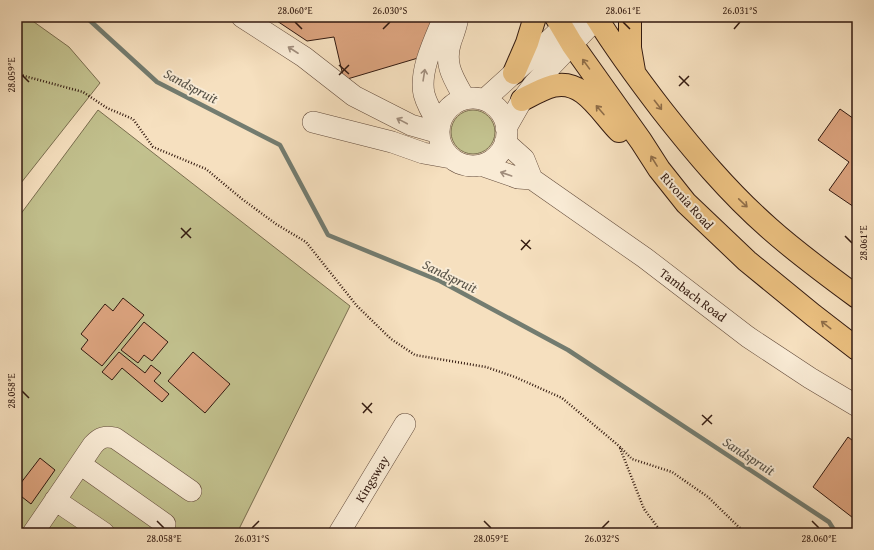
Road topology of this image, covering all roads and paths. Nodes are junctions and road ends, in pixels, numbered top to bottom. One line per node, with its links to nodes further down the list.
1 (242, 17): 14 (street, one-way to 1)
2 (444, 17): 14 (street, one-way to 2)
3 (458, 17): 11 (street)
4 (535, 17): 8 (main road)
5 (597, 17): 7 (street); 10 (main road)
6 (630, 17): 10 (main road)
7 (566, 27): 8 (street); 12 (street); 16 (main road, Rivonia Road, one-way to 7)
8 (514, 73): 11 (street)
9 (17, 74): 25 (path)
10 (634, 74): 21 (main road, one-way to 21)
11 (474, 99): 14 (street); 15 (street)
12 (522, 100): 15 (street); 16 (main road, one-way to 12)
13 (312, 122): 17 (street, Tambach Road)
14 (439, 131): 17 (street); 18 (street)
15 (506, 135): 19 (street); 20 (street)
16 (641, 141): 22 (main road, Rivonia Road, one-way to 16)
17 (392, 142): 18 (street, Tambach Road)
18 (451, 158): 19 (street, Tambach Road)
19 (481, 164): 20 (street, Tambach Road, one-way to 19)
20 (532, 179): 23 (street, Tambach Road)
21 (857, 297)
22 (857, 349)
23 (857, 406)
24 (405, 424): 32 (street, Kingsway)
25 (619, 446): 33 (path); 34 (path)
26 (80, 464): 27 (street); 28 (street); 29 (street)
27 (191, 491)
28 (55, 500): 30 (street); 31 (street)
29 (165, 524)
30 (33, 533)
31 (104, 533)
32 (339, 533)
33 (662, 533)
34 (745, 533)

